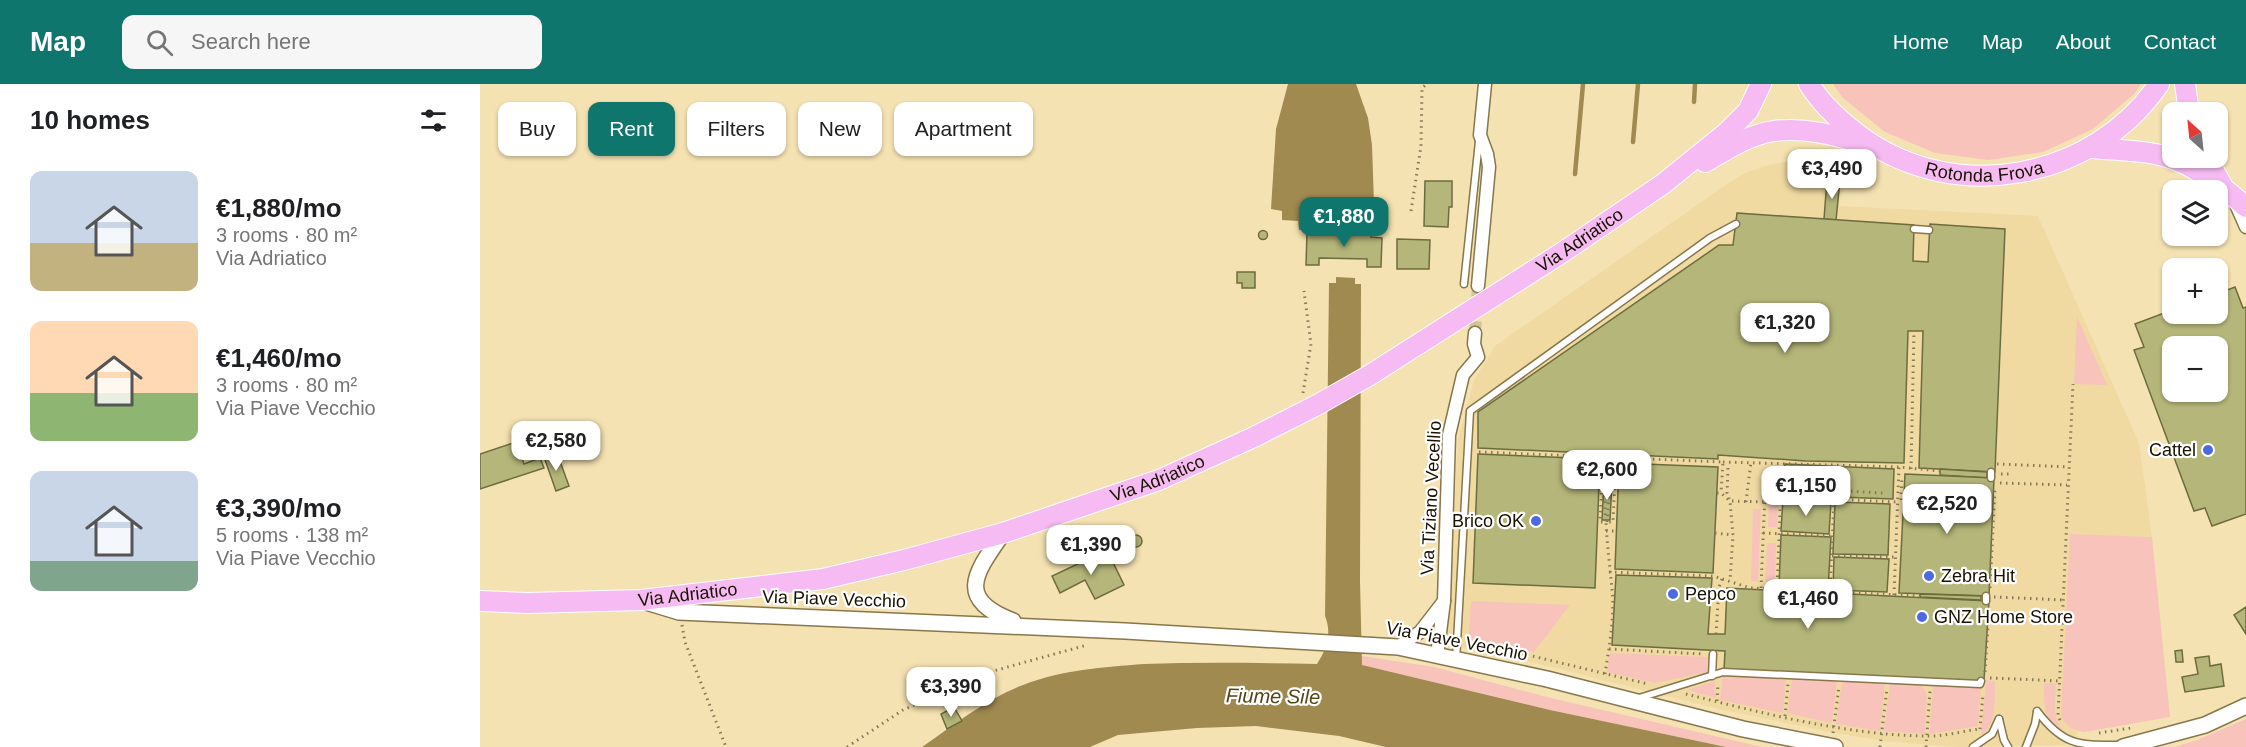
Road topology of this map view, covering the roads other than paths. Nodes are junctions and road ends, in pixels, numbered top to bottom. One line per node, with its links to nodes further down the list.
1 (1485, 84): 7 (street)
2 (1761, 84): 11 (main road, Via Adriatico)
3 (1809, 84): 8 (main road, Rotonda Frova)
4 (2159, 84): 9 (main road, Rotonda Frova)
5 (2186, 84): 6 (main road)
6 (2188, 102)
7 (1480, 135): 19 (lane); 20 (street)
8 (1875, 147): 9 (main road, Rotonda Frova); 11 (main road, Via Adriatico)
9 (2091, 148): 10 (main road)
10 (2210, 180)
11 (1663, 184): 22 (main road, Via Adriatico)
12 (2228, 191): 14 (main road)
13 (2228, 193): 16 (street)
14 (2246, 207)
15 (1736, 224): 30 (lane)
16 (2246, 227)
17 (1914, 229): 18 (lane)
18 (1929, 230)
19 (1464, 284)
20 (1478, 286)
21 (1475, 333): 25 (street, Via Tiziano Vecellio)
22 (1003, 533): 23 (main road, Via Adriatico); 26 (street, Via Piave Vecchio)
23 (640, 600): 24 (main road, Via Adriatico); 26 (street, Via Piave Vecchio)
24 (480, 601)
25 (1444, 601): 27 (street, Via Tiziano Vecellio); 29 (street, Via Tiziano Vecellio)
26 (1027, 627): 27 (street, Via Piave Vecchio)
27 (1398, 647): 29 (street, Via Piave Vecchio)
28 (1713, 654): 31 (lane)
29 (1437, 657): 30 (street, Via Piave Vecchio)
30 (1456, 661): 33 (street, Via Piave Vecchio)
31 (1715, 674): 32 (lane); 33 (lane)
32 (1983, 679)
33 (1630, 701): 36 (street, Via Piave Vecchio)
34 (2246, 706): 35 (street)
35 (2126, 746): 39 (lane)
36 (1835, 747)
37 (1973, 747): 38 (lane)
38 (2008, 747)
39 (2026, 747)

